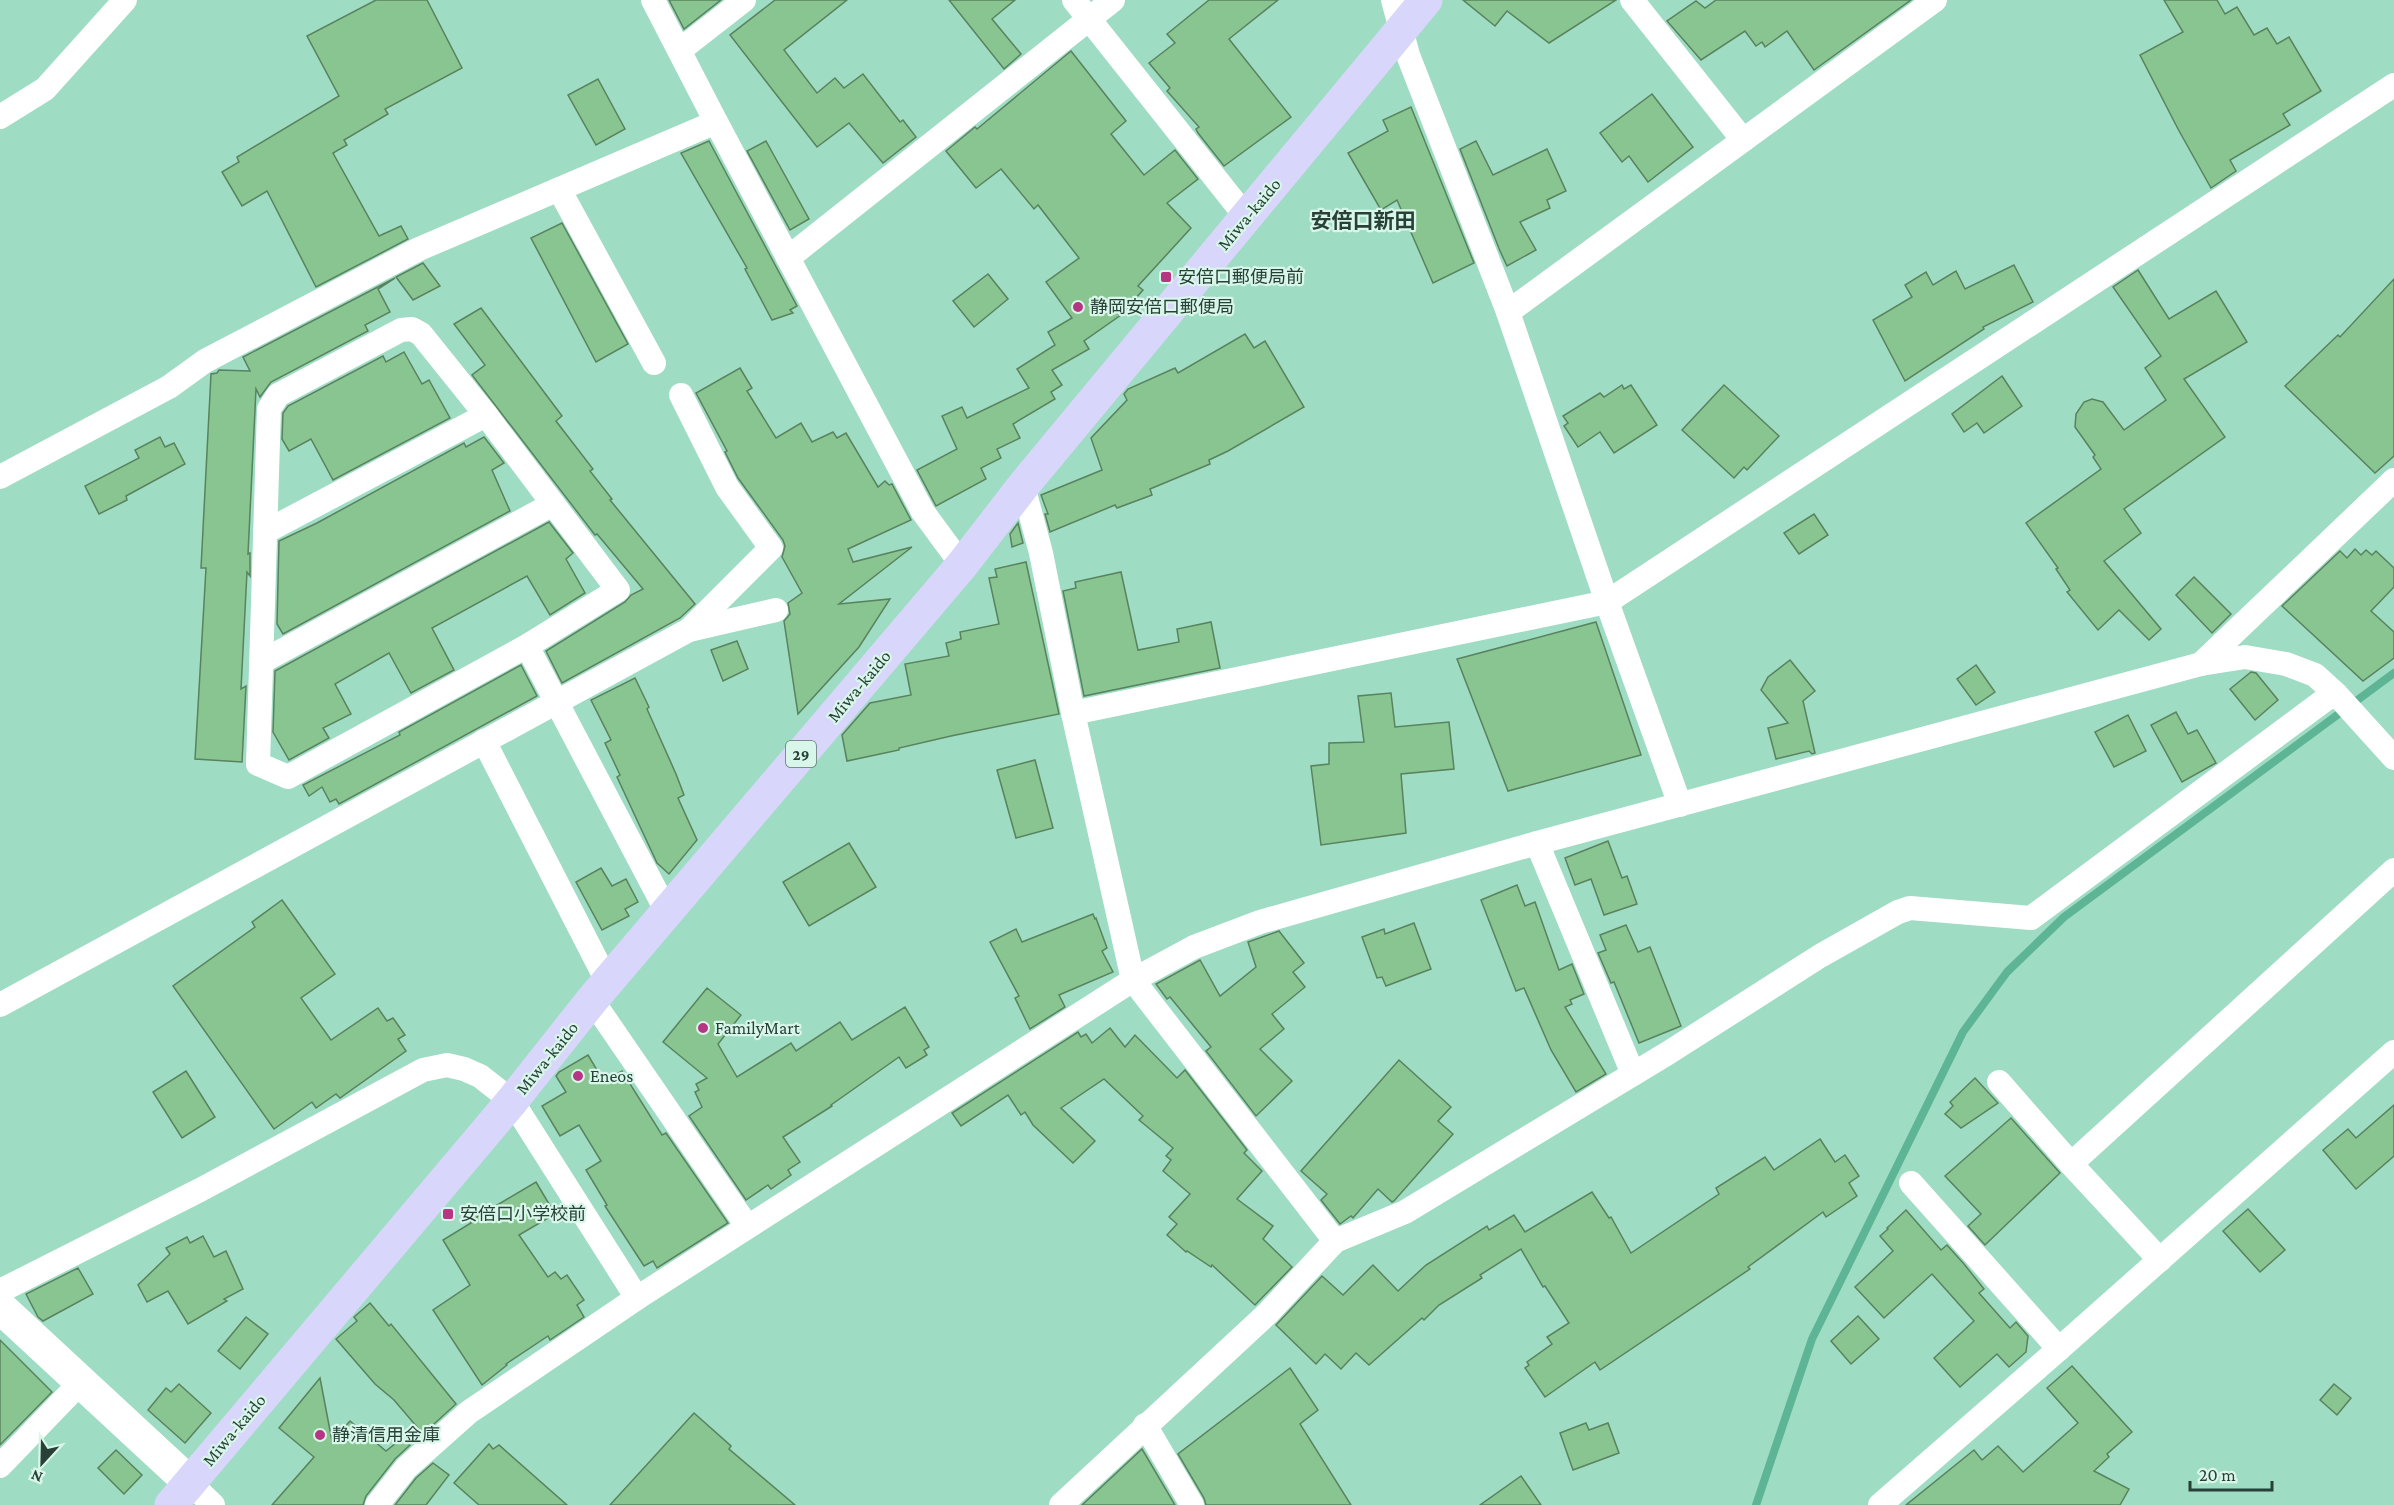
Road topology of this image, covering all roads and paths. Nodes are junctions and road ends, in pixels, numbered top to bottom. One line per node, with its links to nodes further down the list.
1 (125, 0): 13 (street)
2 (652, 0): 11 (street)
3 (744, 0): 11 (street)
4 (1074, 0): 10 (street)
5 (1113, 0): 10 (street)
6 (1426, 0): 9 (main road, Miwa-kaido / 29)
7 (1632, 0): 15 (street)
8 (1935, 0): 15 (street)
9 (1397, 14): 17 (main road, Miwa-kaido / 29); 19 (street)
10 (1089, 19): 17 (street); 18 (street)
11 (680, 50): 14 (street)
12 (2394, 85): 29 (street)
13 (0, 117)
14 (716, 122): 16 (street); 18 (street)
15 (1743, 140): 19 (street)
16 (559, 189): 20 (street); 23 (street)
17 (1247, 218): 25 (main road, Miwa-kaido / 29)
18 (788, 258): 28 (street)
19 (1508, 312): 29 (street)
20 (654, 363)
21 (681, 395): 31 (street)
22 (486, 415): 26 (street); 27 (street); 27 (street)
23 (0, 477)
24 (2394, 480): 34 (street)
25 (1023, 486): 28 (main road, Miwa-kaido / 29); 37 (street)
26 (552, 504): 32 (street); 33 (street)
27 (265, 532): 33 (street)
28 (962, 565): 43 (main road, Miwa-kaido / 29)
29 (1607, 602): 37 (street); 40 (street)
30 (776, 610): 31 (street)
31 (689, 630): 36 (street)
32 (527, 646): 33 (street); 36 (street)
33 (261, 662)
34 (2201, 664): 35 (street); 40 (street)
35 (2334, 693): 39 (street); 48 (street)
36 (556, 702): 38 (street); 43 (street)
37 (1073, 713): 44 (street)
38 (484, 741): 45 (street); 46 (street)
39 (2394, 758)
40 (1680, 805): 41 (street)
41 (1537, 843): 44 (street); 48 (street)
42 (2394, 870): 51 (street)
43 (667, 912): 45 (main road, Miwa-kaido / 29)
44 (1133, 980): 53 (street); 54 (street)
45 (600, 992): 50 (main road, Miwa-kaido / 29); 53 (street)
46 (0, 1005)
47 (2394, 1052): 55 (street)
48 (1633, 1074): 54 (street)
49 (1999, 1082): 51 (street)
50 (512, 1101): 56 (street); 57 (street); 63 (main road, Miwa-kaido / 29)
51 (2071, 1164): 55 (street)
52 (1911, 1183): 59 (street)
53 (747, 1226): 57 (street)
54 (1335, 1240): 61 (street)
55 (2160, 1260): 59 (street)
56 (0, 1291)
57 (637, 1298): 65 (street)
58 (0, 1307): 60 (street)
59 (2059, 1349): 68 (street)
60 (81, 1382): 62 (street); 63 (street)
61 (1145, 1425): 66 (street); 67 (street)
62 (0, 1466)
63 (181, 1494): 64 (street)
64 (213, 1505)
65 (377, 1505)
66 (1061, 1505)
67 (1191, 1505)
68 (1880, 1505)

